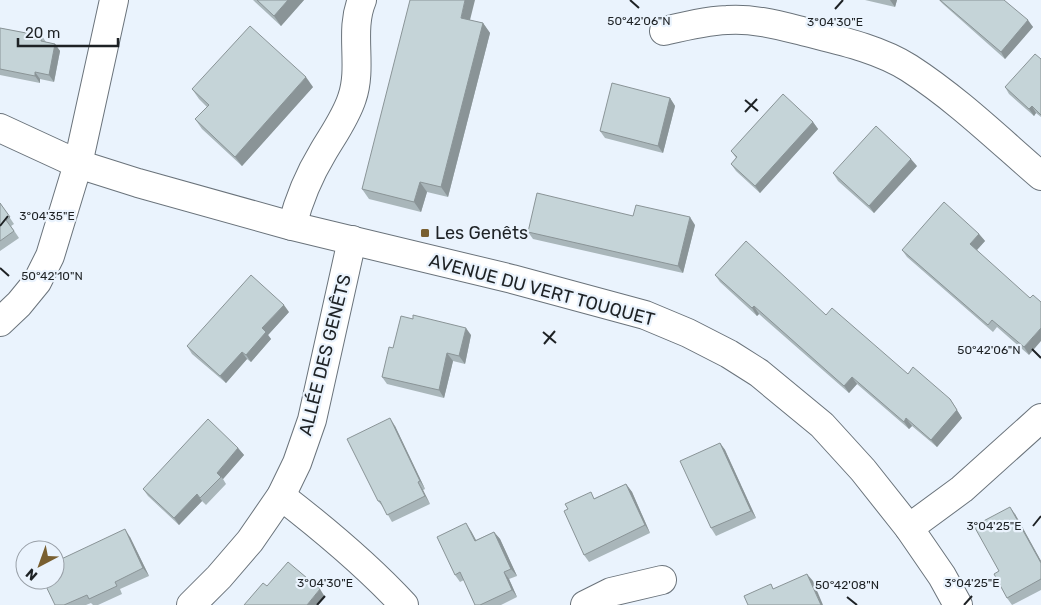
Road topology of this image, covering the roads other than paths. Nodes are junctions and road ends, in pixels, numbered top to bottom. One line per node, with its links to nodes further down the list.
1 (114, 0): 5 (street)
2 (362, 0): 7 (street)
3 (664, 31): 6 (street)
4 (0, 128): 5 (street, AVENUE DU VERT TOUQUET)
5 (78, 164): 7 (street, AVENUE DU VERT TOUQUET); 9 (street)
6 (1041, 176)
7 (292, 226): 8 (street, AVENUE DU VERT TOUQUET)
8 (352, 240): 11 (street, ALLÉE DES GENÊTS); 12 (street, AVENUE DU VERT TOUQUET)
9 (0, 322)
10 (1041, 418): 12 (street)
11 (281, 496): 14 (street, ALLÉE DES GENÊTS); 15 (street)
12 (909, 528): 17 (street, AVENUE DU VERT TOUQUET)
13 (662, 580): 16 (street)
14 (191, 605)
15 (404, 605)
16 (585, 605)
17 (958, 605)

